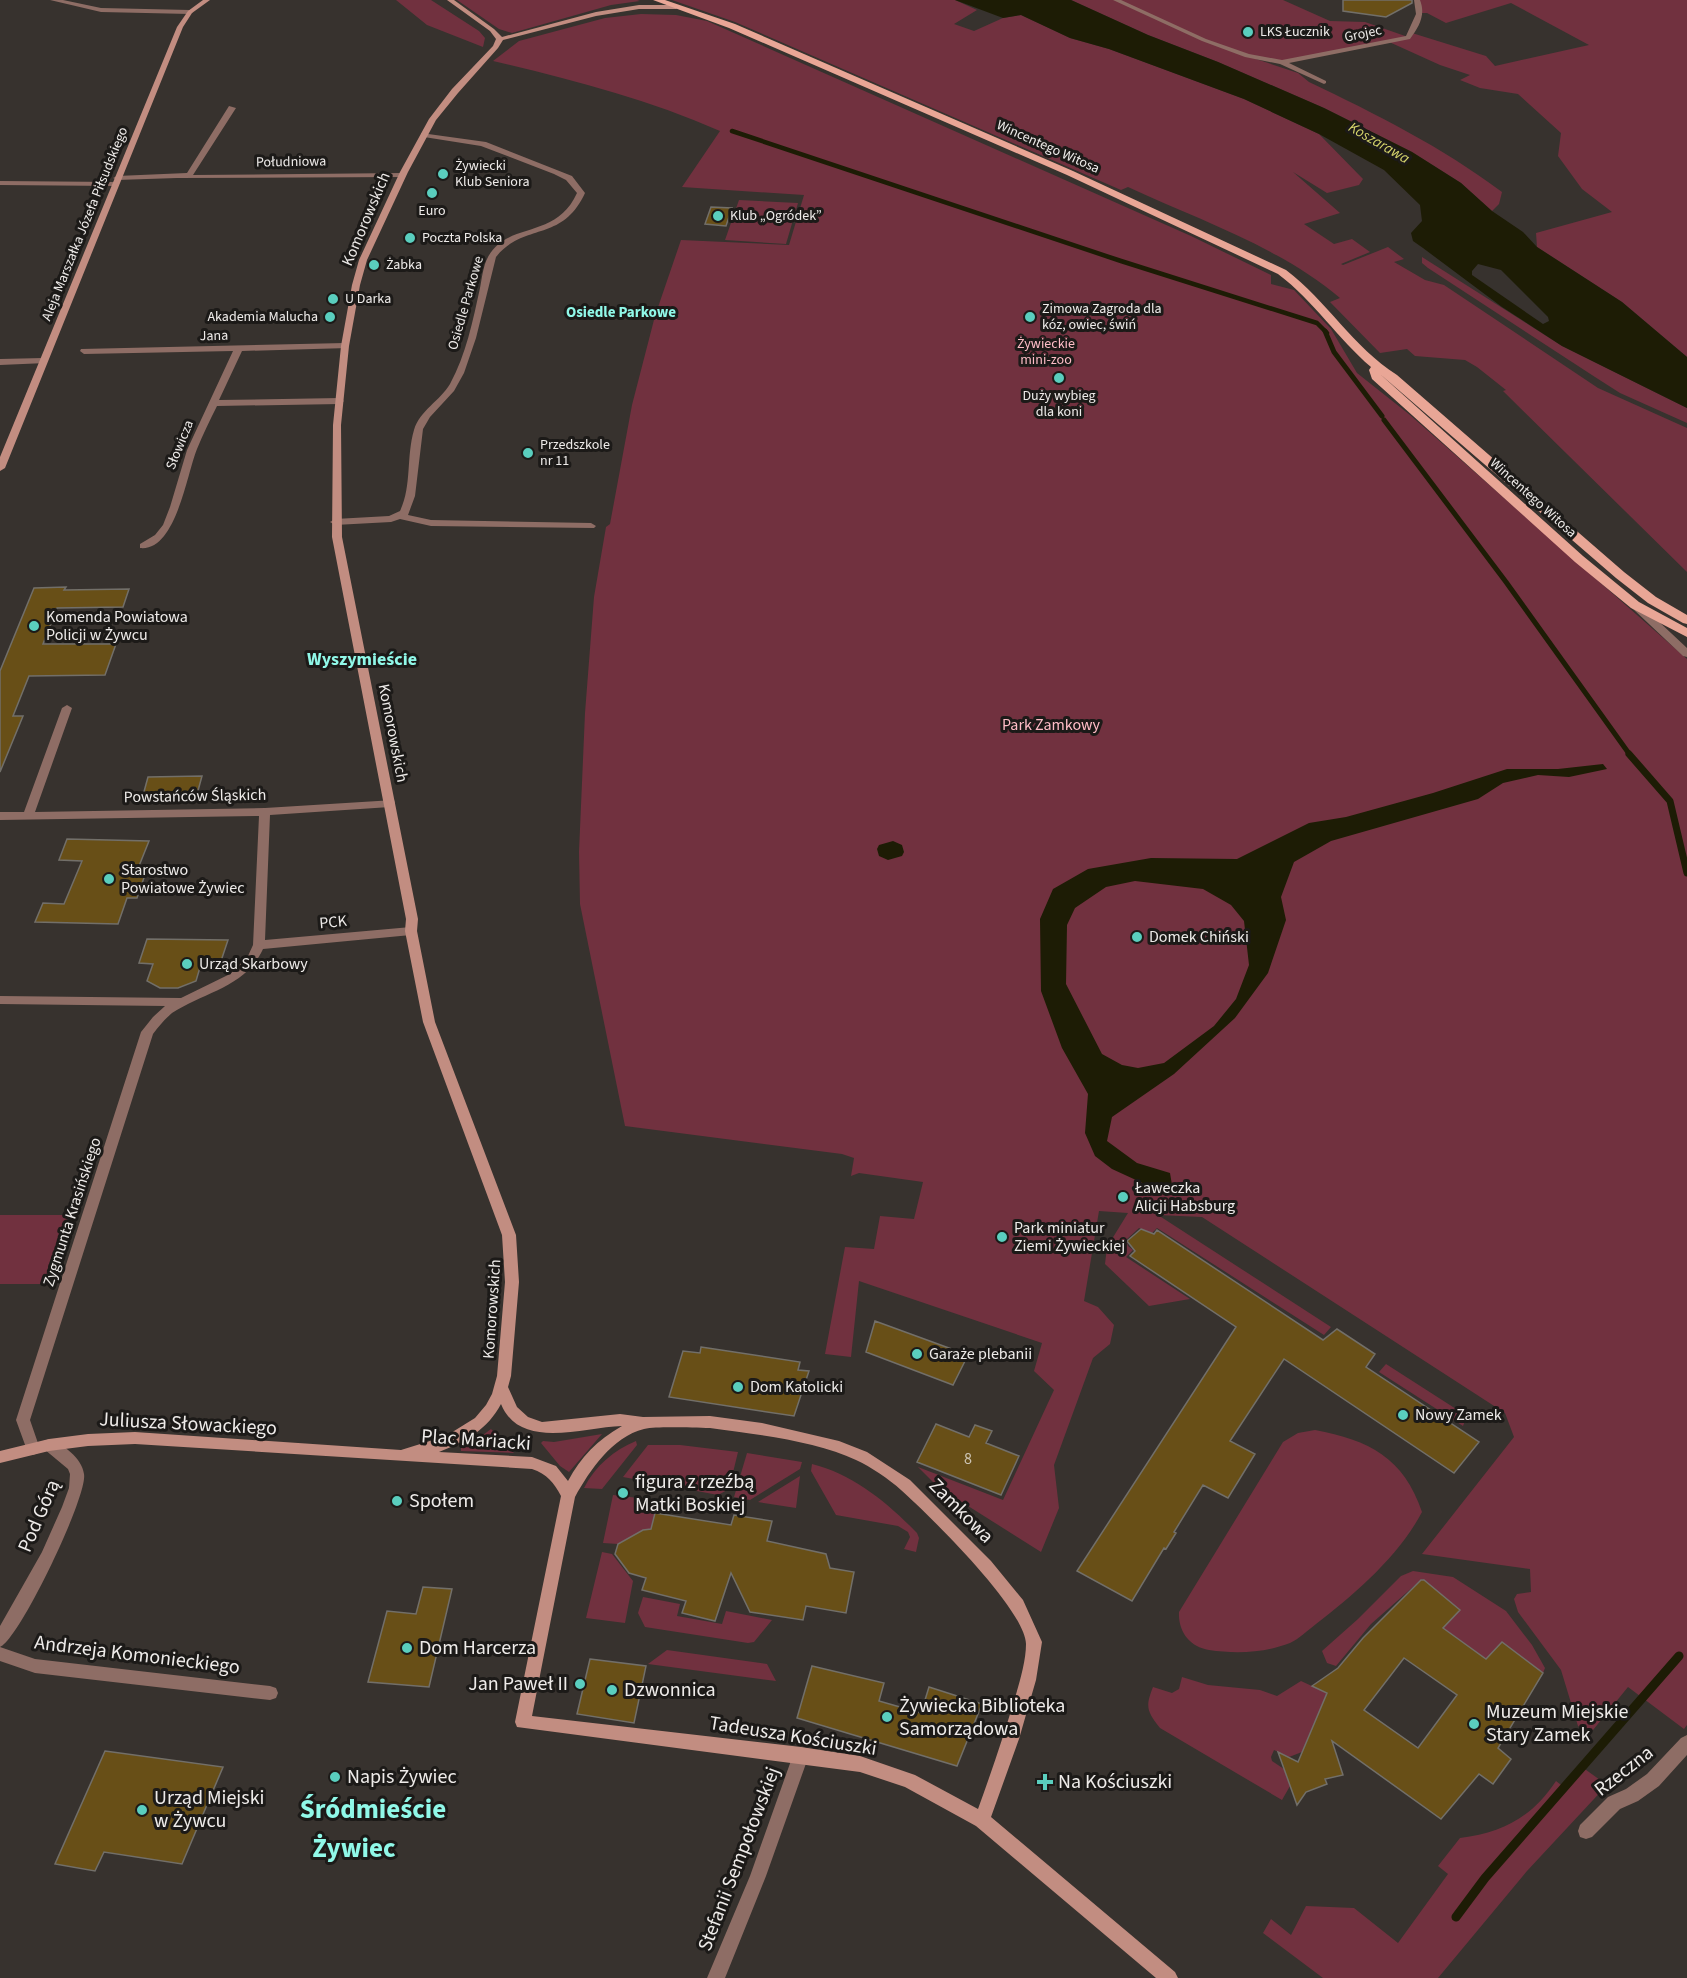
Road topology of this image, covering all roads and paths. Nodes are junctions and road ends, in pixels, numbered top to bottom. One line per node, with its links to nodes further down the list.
1 (53, 0): 8 (street)
2 (207, 0): 8 (street, Aleja Marszałka Józefa Piłsudskiego)
3 (450, 0): 9 (street)
4 (657, 0): 7 (main road, Wincentego Witosa)
5 (1116, 0): 10 (street)
6 (1417, 0): 10 (street, Grojec)
7 (676, 7): 9 (street, Wincentego Witosa); 23 (main road, Wincentego Witosa)
8 (190, 12): 16 (street, Aleja Marszałka Józefa Piłsudskiego)
9 (500, 39): 13 (street, Komorowskich)
10 (1282, 62): 11 (street)
11 (1324, 82)
12 (232, 108): 15 (street)
13 (424, 135): 14 (street, Komorowskich); 27 (street, Osiedle Parkowe)
14 (402, 175): 15 (street, Południowa); 18 (street, Komorowskich)
15 (180, 177): 16 (street, Południowa)
16 (116, 181): 17 (street, Południowa); 21 (street, Aleja Marszałka Józefa Piłsudskiego)
17 (0, 183)
18 (345, 346): 19 (street, Jana); 24 (street, Komorowskich)
19 (238, 349): 20 (street, Jana); 25 (street, Słowicza)
20 (84, 351)
21 (44, 361): 22 (street); 26 (street, Aleja Marszałka Józefa Piłsudskiego)
22 (0, 362)
23 (1374, 367): 31 (main road, Wincentego Witosa); 32 (main road, Wincentego Witosa)
24 (340, 401): 25 (street); 28 (street, Komorowskich)
25 (214, 403): 30 (street, Słowicza)
26 (0, 468)
27 (401, 516): 28 (street); 29 (street)
28 (335, 522): 36 (street, Komorowskich)
29 (591, 526)
30 (143, 546)
31 (1635, 605): 33 (main road, Wincentego Witosa); 34 (street)
32 (1687, 620)
33 (1687, 633)
34 (1687, 654)
35 (67, 708): 38 (street)
36 (390, 803): 37 (street, Powstańców Śląskich); 40 (street, Komorowskich)
37 (265, 812): 38 (street, Powstańców Śląskich); 41 (street)
38 (28, 815): 39 (street, Powstańców Śląskich)
39 (0, 816)
40 (411, 932): 41 (street, PCK); 44 (street, Komorowskich)
41 (259, 945): 43 (street, Zygmunta Krasińskiego)
42 (0, 1000): 43 (street, Zygmunta Krasińskiego)
43 (185, 1002): 47 (street, Zygmunta Krasińskiego)
44 (502, 1389): 45 (street, Zamkowa); 49 (street, Plac Mariacki)
45 (643, 1423): 51 (street, Zamkowa); 58 (street, Zamkowa)
46 (49, 1445): 47 (street, Juliusza Słowackiego); 48 (street, Juliusza Słowackiego); 52 (street, Pod Górą)
47 (33, 1449): 50 (street, Juliusza Słowackiego)
48 (340, 1452): 49 (street, Plac Mariacki)
49 (400, 1456): 51 (street, Plac Mariacki)
50 (0, 1457)
51 (568, 1496): 55 (street, Zamkowa)
52 (0, 1640)
53 (0, 1654): 54 (street, Andrzeja Komonieckiego)
54 (270, 1693)
55 (523, 1722): 57 (street, Tadeusza Kościuszki)
56 (1687, 1743): 59 (street, Rzeczna)
57 (801, 1755): 58 (street, Tadeusza Kościuszki); 60 (street, Stefanii Sempołowskiej)
58 (982, 1821): 61 (street, Tadeusza Kościuszki)
59 (1586, 1831)
60 (716, 1978)
61 (1169, 1978)

